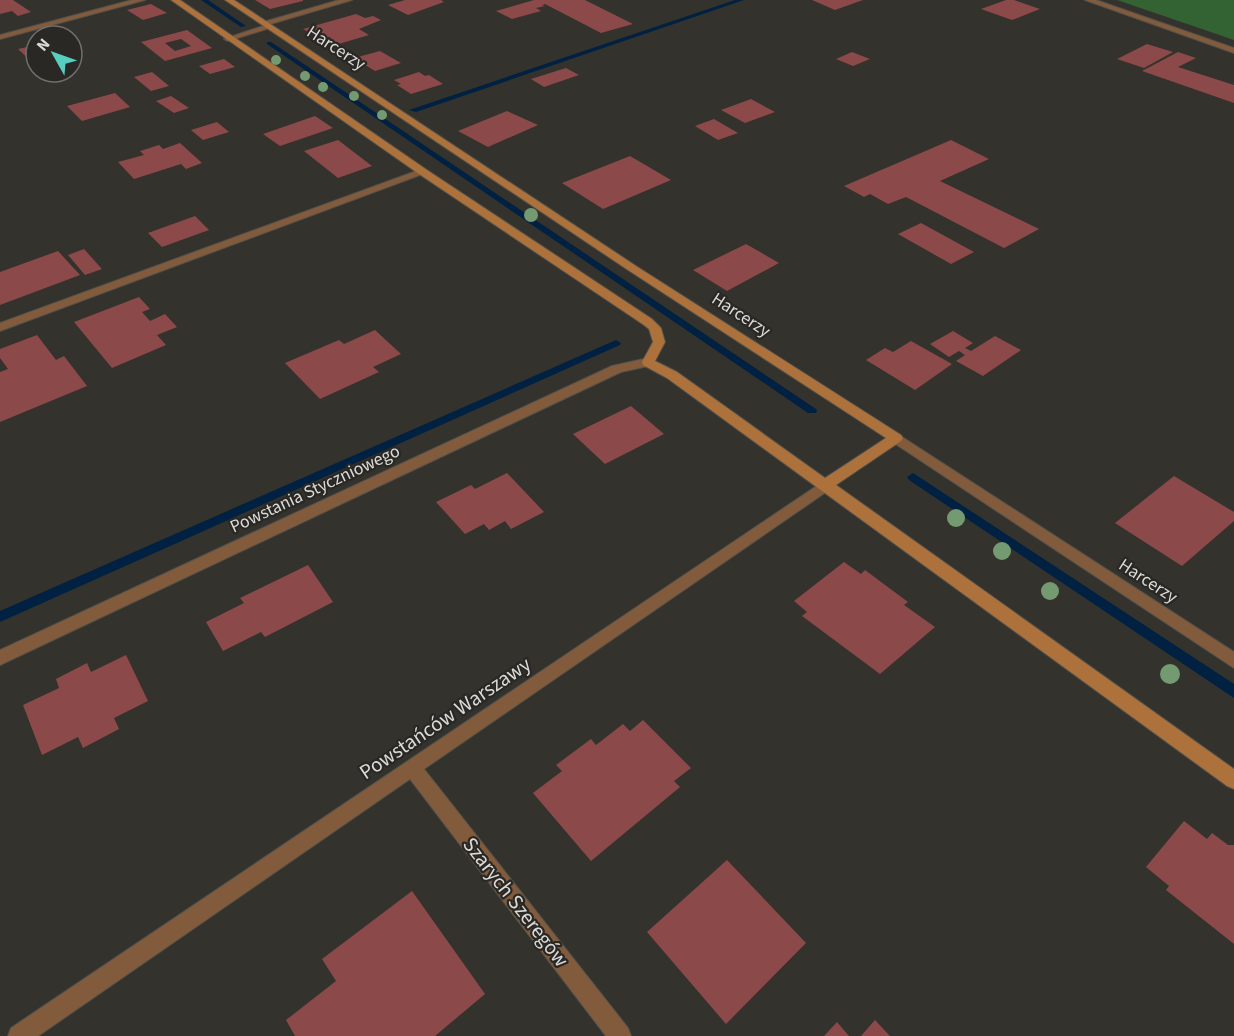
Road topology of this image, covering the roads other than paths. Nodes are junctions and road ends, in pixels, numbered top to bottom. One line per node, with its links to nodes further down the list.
1 (141, 0): 7 (street)
2 (175, 0): 8 (street)
3 (229, 0): 6 (street, Harcerzy)
4 (348, 0): 6 (street)
5 (1089, 0): 9 (street)
6 (266, 25): 8 (street); 13 (street, Harcerzy)
7 (0, 37)
8 (228, 39): 10 (street)
9 (1234, 51)
10 (423, 172): 11 (street); 12 (street)
11 (0, 327)
12 (648, 362): 14 (street); 15 (street, Powstania Styczniowego)
13 (896, 438): 14 (street, Powstańców Warszawy); 16 (street, Harcerzy)
14 (824, 486): 17 (street, Powstańców Warszawy); 18 (street)
15 (0, 658)
16 (1234, 661)
17 (412, 768): 19 (street, Powstańców Warszawy); 20 (street, Szarych Szeregów)
18 (1234, 780)
19 (19, 1036)
20 (620, 1036)

